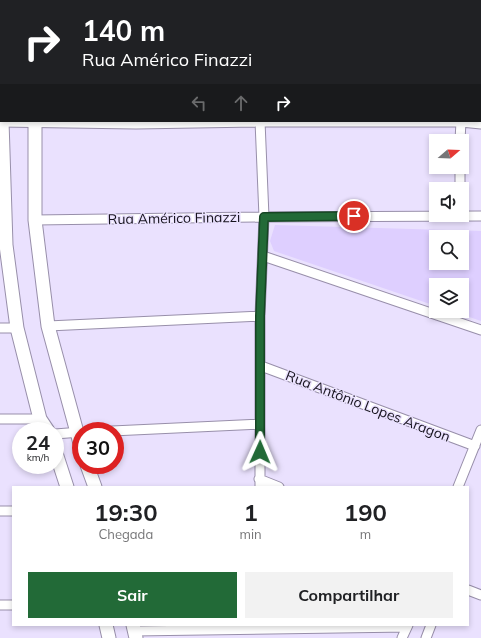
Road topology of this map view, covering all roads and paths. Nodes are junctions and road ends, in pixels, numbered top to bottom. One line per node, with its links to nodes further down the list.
1 (1, 122): 2 (street); 12 (street)
2 (35, 122): 3 (street); 11 (street)
3 (260, 122): 4 (street); 10 (street)
4 (460, 122): 5 (street); 6 (street)
5 (481, 124)
6 (460, 134)
7 (429, 215): 10 (street, Rua Américo Finazzi)
8 (469, 215): 9 (street, Rua Américo Finazzi)
9 (481, 216)
10 (264, 217): 11 (street, Rua Américo Finazzi); 13 (street)
11 (35, 220): 15 (street)
12 (3, 245): 17 (street)
13 (263, 256): 14 (street); 18 (street)
14 (260, 316): 15 (street); 19 (street)
15 (48, 326): 23 (street)
16 (0, 328): 17 (street)
17 (17, 328): 21 (street)
18 (481, 330)
19 (261, 366): 24 (street); 27 (street, Rua Antônio Lopes Aragon)
20 (0, 419): 21 (street)
21 (40, 419): 22 (street)
22 (42, 422)
23 (76, 422)
24 (260, 424): 25 (street); 30 (street)
25 (124, 430)
26 (481, 430): 27 (street)
27 (475, 446): 34 (street)
28 (62, 474): 31 (street)
29 (90, 474): 32 (street)
30 (260, 483): 33 (street)
31 (66, 486)
32 (95, 486)
33 (274, 486)
34 (458, 486)
35 (0, 511): 36 (street)
36 (12, 511)
37 (469, 590): 38 (street)
38 (481, 595)
39 (0, 605): 40 (street)
40 (12, 605)
41 (106, 626): 45 (street)
42 (407, 626): 44 (street); 46 (street)
43 (431, 626): 47 (street)
44 (134, 631)
45 (109, 638)
46 (402, 638)
47 (426, 638)

